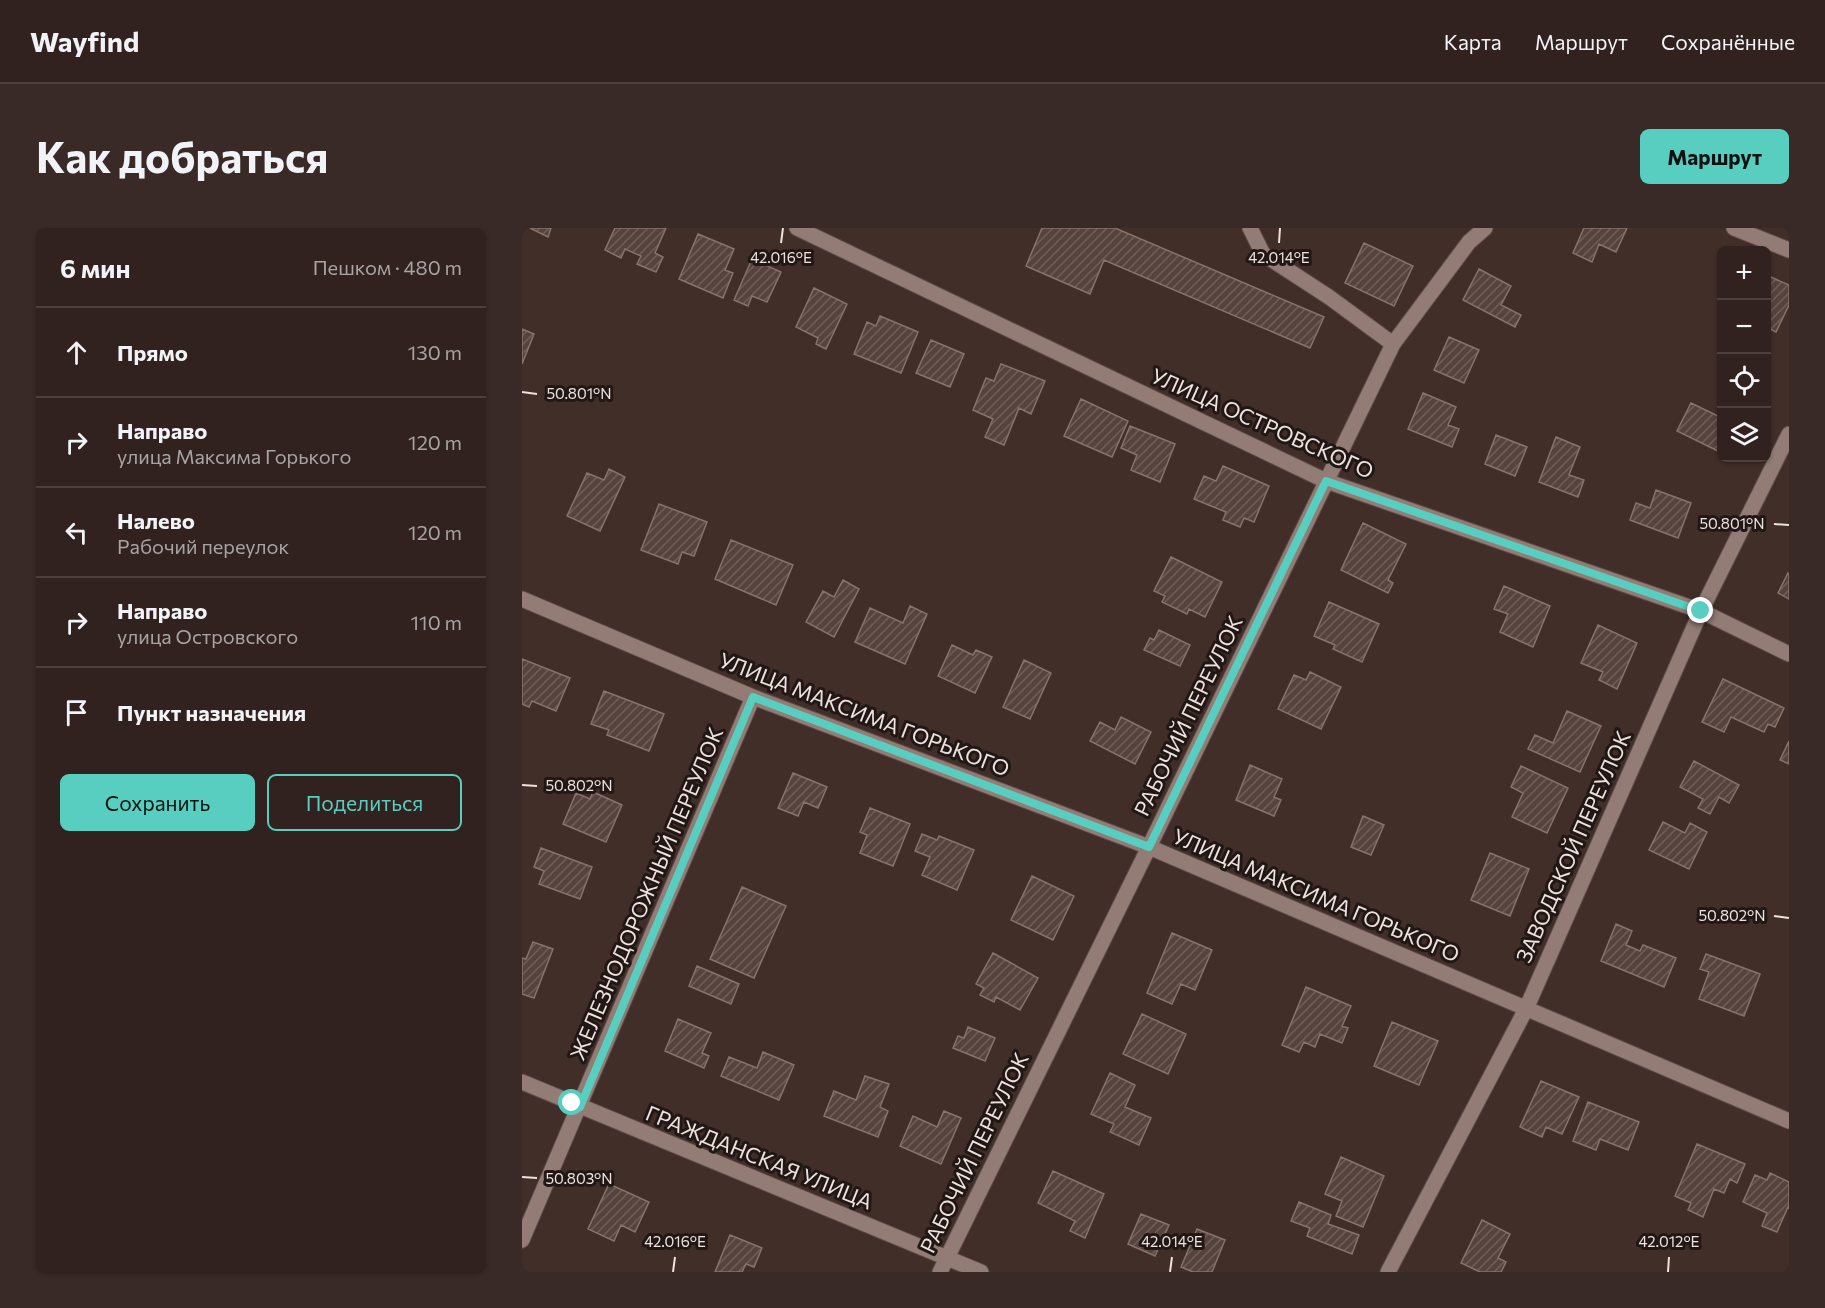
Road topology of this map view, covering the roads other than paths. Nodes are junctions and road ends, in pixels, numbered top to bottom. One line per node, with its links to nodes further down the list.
1 (797, 228): 8 (street, УЛИЦА ОСТРОВСКОГО)
2 (1250, 228): 6 (street)
3 (1485, 228): 6 (street, РАБОЧИЙ ПЕРЕУЛОК)
4 (1734, 228): 5 (street)
5 (1789, 250)
6 (1393, 344): 8 (street, РАБОЧИЙ ПЕРЕУЛОК)
7 (1789, 435): 10 (street, ЗАВОДСКОЙ ПЕРЕУЛОК)
8 (1326, 481): 10 (street, УЛИЦА ОСТРОВСКОГО); 13 (street, РАБОЧИЙ ПЕРЕУЛОК)
9 (522, 599): 12 (street, УЛИЦА МАКСИМА ГОРЬКОГО)
10 (1701, 611): 11 (street, УЛИЦА ОСТРОВСКОГО); 14 (street, ЗАВОДСКОЙ ПЕРЕУЛОК)
11 (1789, 654)
12 (753, 697): 13 (street, УЛИЦА МАКСИМА ГОРЬКОГО); 16 (street, ЖЕЛЕЗНОДОРОЖНЫЙ ПЕРЕУЛОК)
13 (1149, 847): 14 (street, УЛИЦА МАКСИМА ГОРЬКОГО); 19 (street, РАБОЧИЙ ПЕРЕУЛОК)
14 (1526, 1009): 17 (street, УЛИЦА МАКСИМА ГОРЬКОГО); 21 (street, ЗАВОДСКОЙ ПЕРЕУЛОК)
15 (522, 1082): 16 (street, ГРАЖДАНСКАЯ УЛИЦА)
16 (580, 1107): 18 (street, ЖЕЛЕЗНОДОРОЖНЫЙ ПЕРЕУЛОК); 19 (street, ГРАЖДАНСКАЯ УЛИЦА)
17 (1789, 1121)
18 (522, 1240)
19 (943, 1265): 20 (street, ГРАЖДАНСКАЯ УЛИЦА)
20 (981, 1272)
21 (1388, 1272)

